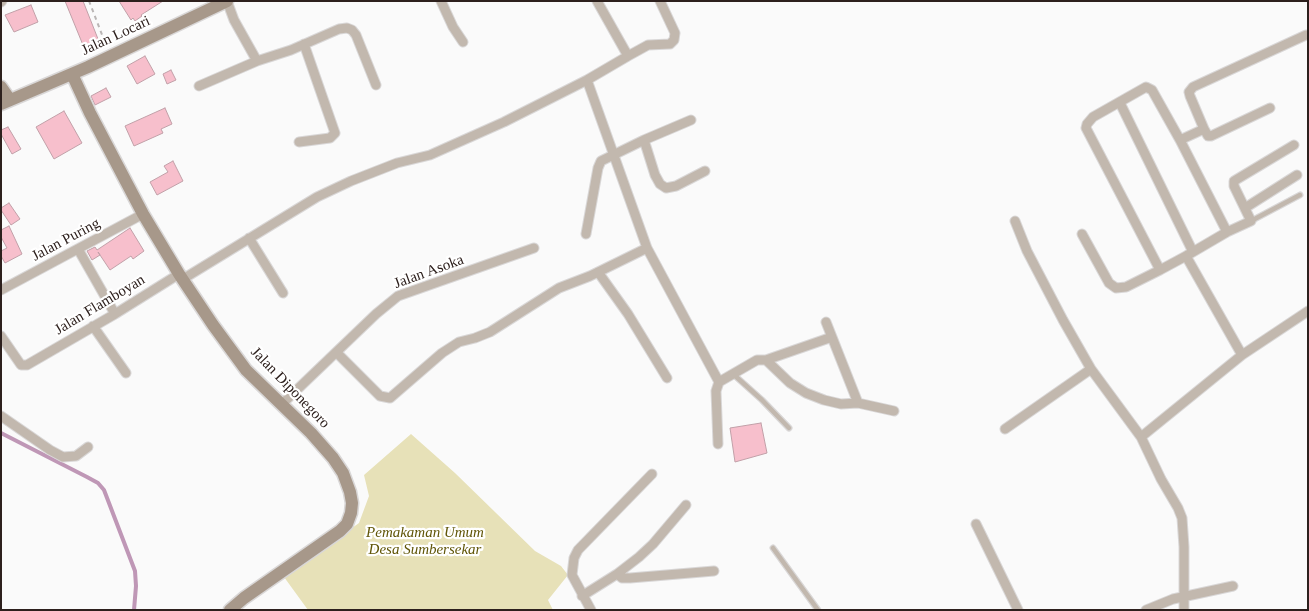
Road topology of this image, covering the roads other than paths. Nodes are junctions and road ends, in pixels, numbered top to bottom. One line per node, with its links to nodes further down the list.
1 (227, 1): 9 (street); 10 (main road, Jalan Locari)
2 (441, 1): 6 (street)
3 (597, 1): 8 (street)
4 (660, 1): 8 (street, Jalan Flamboyan)
5 (1306, 35): 19 (street)
6 (463, 42)
7 (304, 44): 9 (street); 12 (street); 22 (street)
8 (628, 56): 11 (street, Jalan Flamboyan)
9 (257, 60): 13 (street)
10 (72, 74): 15 (main road, Jalan Locari); 29 (main road, Jalan Diponegoro)
11 (587, 80): 24 (street); 35 (street, Jalan Flamboyan)
12 (376, 84)
13 (198, 86)
14 (1, 87): 15 (main road)
15 (5, 102)
16 (1120, 103): 21 (street); 39 (street); 40 (street)
17 (1270, 108): 19 (street)
18 (691, 120): 20 (street)
19 (1204, 129): 21 (street)
20 (644, 140): 24 (street); 25 (street)
21 (1180, 140): 32 (street)
22 (299, 142)
23 (1294, 145): 28 (street)
24 (613, 155): 33 (street); 37 (street)
25 (705, 171)
26 (1297, 175): 28 (street)
27 (1300, 195): 31 (lane)
28 (1245, 208): 31 (street)
29 (143, 214): 38 (street, Jalan Puring); 42 (main road, Jalan Diponegoro)
30 (1015, 221): 54 (street)
31 (1251, 221): 32 (street)
32 (1227, 232): 39 (street)
33 (586, 234)
34 (1082, 234): 40 (street)
35 (249, 238): 42 (street, Jalan Flamboyan); 44 (street)
36 (534, 248): 51 (street, Jalan Asoka)
37 (647, 248): 41 (street); 58 (street)
38 (78, 249): 43 (street, Jalan Puring); 46 (street)
39 (1190, 254): 40 (street); 52 (street)
40 (1160, 270)
41 (598, 272): 51 (street); 57 (street)
42 (181, 276): 46 (street, Jalan Flamboyan); 60 (main road, Jalan Diponegoro)
43 (1, 290)
44 (283, 294)
45 (1308, 311): 52 (street)
46 (115, 314): 48 (street, Jalan Flamboyan)
47 (826, 322): 50 (street)
48 (93, 326): 49 (street, Jalan Flamboyan); 55 (street)
49 (1, 336)
50 (832, 337): 53 (street); 59 (street)
51 (337, 353): 60 (street, Jalan Asoka)
52 (1242, 356): 65 (street)
53 (766, 360): 56 (street); 59 (street)
54 (1091, 370): 64 (street); 65 (street)
55 (126, 373)
56 (733, 374): 58 (street); 63 (lane)
57 (667, 378)
58 (719, 382): 66 (street)
59 (858, 403): 61 (street)
60 (282, 404): 77 (main road, Jalan Diponegoro)
61 (894, 411)
62 (1, 416): 67 (street)
63 (789, 428)
64 (1004, 429)
65 (1141, 437): 76 (street)
66 (718, 444)
67 (88, 447)
68 (652, 474): 75 (street)
69 (686, 505): 73 (street)
70 (976, 524): 80 (street)
71 (773, 548): 79 (lane)
72 (714, 571): 73 (street)
73 (617, 574): 75 (street)
74 (1233, 586): 76 (street)
75 (582, 596): 78 (street)
76 (1184, 597): 81 (street); 82 (street)
77 (230, 610)
78 (591, 610)
79 (818, 610)
80 (1018, 610)
81 (1146, 610)
82 (1184, 610)

